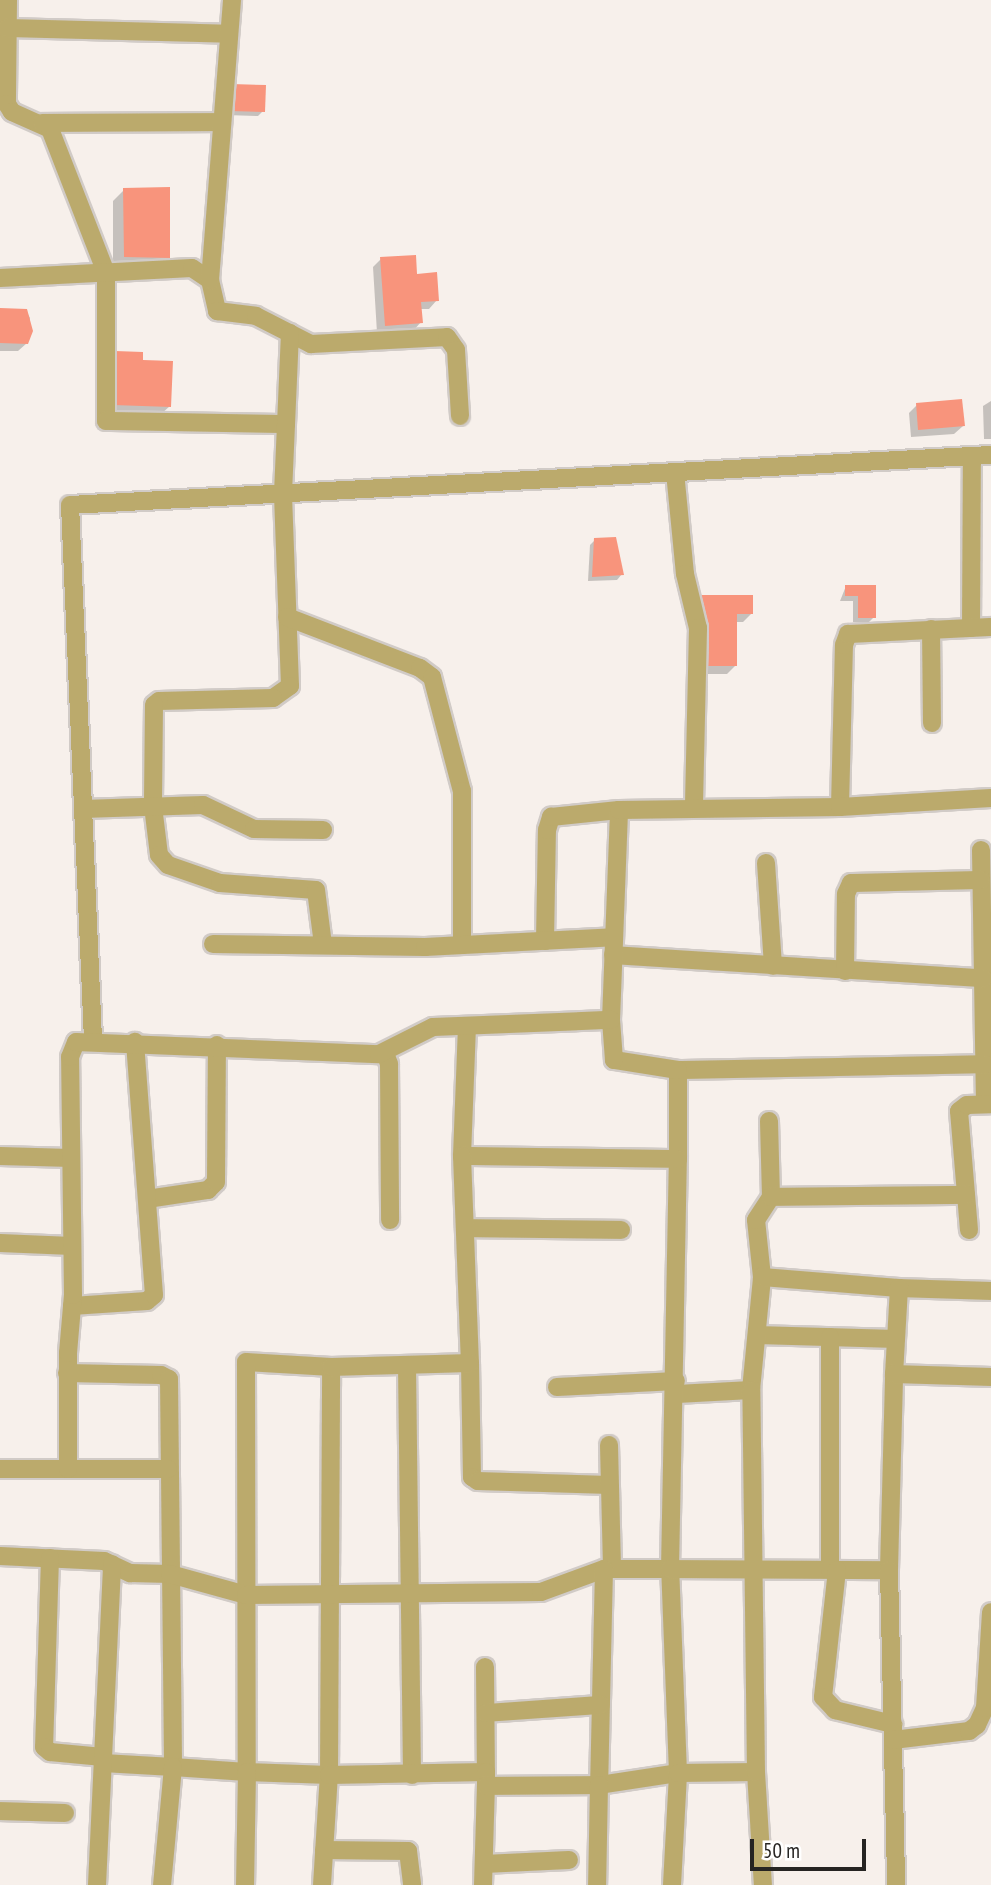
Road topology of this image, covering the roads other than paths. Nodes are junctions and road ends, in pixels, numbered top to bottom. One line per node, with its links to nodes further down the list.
1 (8, 0): 3 (street)
2 (232, 0): 4 (street)
3 (7, 28): 4 (street); 5 (street)
4 (229, 34): 6 (street)
5 (3, 104): 7 (street)
6 (222, 122): 7 (street); 10 (street)
7 (42, 123): 8 (street)
8 (106, 273): 9 (street); 10 (street); 13 (street)
9 (0, 278)
10 (210, 279): 11 (street)
11 (290, 333): 12 (street); 13 (street)
12 (460, 416)
13 (286, 424): 17 (street)
14 (991, 455): 15 (street)
15 (972, 456): 16 (street); 20 (street)
16 (675, 472): 17 (street); 25 (street)
17 (283, 495): 18 (street); 27 (street)
18 (287, 617): 24 (street); 36 (street)
19 (991, 627): 20 (street)
20 (971, 628): 21 (street)
21 (931, 629): 22 (street); 26 (street)
22 (932, 723)
23 (991, 798): 26 (street)
24 (153, 806): 27 (street); 29 (street); 35 (street)
25 (694, 806): 26 (street); 28 (street)
26 (840, 807)
27 (83, 809): 43 (street)
28 (619, 810): 33 (street); 37 (street)
29 (323, 830)
30 (981, 850): 32 (street)
31 (766, 863): 38 (street)
32 (981, 880): 39 (street); 40 (street)
33 (545, 941): 36 (street); 37 (street)
34 (214, 944): 35 (street)
35 (323, 945): 36 (street)
36 (462, 945)
37 (613, 946): 38 (street); 41 (street)
38 (773, 966): 39 (street)
39 (845, 971): 40 (street)
40 (983, 978): 47 (street)
41 (611, 1020): 42 (street); 48 (street)
42 (467, 1026): 46 (street); 52 (street)
43 (93, 1040): 44 (street); 53 (street)
44 (135, 1042): 45 (street); 57 (street)
45 (217, 1045): 46 (street); 57 (street)
46 (385, 1053): 58 (street)
47 (985, 1064): 48 (street); 49 (street)
48 (678, 1070): 54 (street)
49 (988, 1104): 55 (street)
50 (769, 1121): 56 (street)
51 (0, 1156): 53 (street)
52 (462, 1156): 54 (street); 59 (street)
53 (71, 1158): 63 (street)
54 (678, 1158): 78 (street)
55 (966, 1195): 56 (street); 61 (street)
56 (771, 1197): 64 (street)
57 (147, 1199): 67 (street)
58 (390, 1220)
59 (465, 1228): 60 (street); 71 (street)
60 (621, 1230)
61 (969, 1230)
62 (0, 1243): 63 (street)
63 (72, 1246): 67 (street)
64 (762, 1277): 65 (street); 68 (street)
65 (899, 1288): 66 (street); 70 (street)
66 (991, 1291)
67 (72, 1306): 74 (street)
68 (757, 1335): 69 (street); 79 (street)
69 (831, 1337): 70 (street); 91 (street)
70 (896, 1339): 75 (street)
71 (470, 1363): 72 (street); 84 (street)
72 (407, 1365): 73 (street); 95 (street)
73 (331, 1367): 94 (street); 96 (street)
74 (67, 1373): 82 (street); 83 (street)
75 (894, 1374): 76 (street); 92 (street)
76 (991, 1377)
77 (556, 1387): 78 (street)
78 (676, 1387): 79 (street); 89 (street)
79 (751, 1390): 90 (street)
80 (608, 1445): 84 (street)
81 (0, 1469): 82 (street)
82 (68, 1469): 83 (street)
83 (168, 1469): 93 (street)
84 (610, 1485): 88 (street)
85 (0, 1556): 86 (street)
86 (50, 1558): 87 (street); 102 (street)
87 (112, 1564): 93 (street); 102 (street)
88 (608, 1569): 89 (street); 95 (street); 99 (street)
89 (670, 1569): 90 (street); 106 (street)
90 (754, 1569): 91 (street); 105 (street)
91 (833, 1570): 92 (street); 101 (street)
92 (889, 1570): 101 (street)
93 (170, 1574): 96 (street); 103 (street)
94 (332, 1594): 95 (street); 96 (street); 107 (street)
95 (408, 1594): 108 (street)
96 (246, 1595): 104 (street)
97 (991, 1612): 101 (street)
98 (485, 1667): 100 (street)
99 (601, 1705): 100 (street); 110 (street)
100 (486, 1713): 109 (street)
101 (893, 1732): 125 (street)
102 (103, 1760): 103 (street); 116 (street)
103 (173, 1766): 104 (street); 117 (street)
104 (247, 1772): 107 (street); 118 (street)
105 (756, 1772): 106 (street); 124 (street)
106 (678, 1773): 110 (street); 123 (street)
107 (329, 1775): 108 (street); 113 (street)
108 (412, 1775): 109 (street)
109 (486, 1779): 110 (street); 115 (street)
110 (599, 1785): 122 (street)
111 (0, 1811): 112 (street)
112 (65, 1813)
113 (324, 1850): 119 (street); 120 (street)
114 (569, 1860): 115 (street)
115 (484, 1864): 121 (street)
116 (97, 1885)
117 (162, 1885)
118 (245, 1885)
119 (322, 1885)
120 (412, 1885)
121 (483, 1885)
122 (597, 1885)
123 (673, 1885)
124 (763, 1885)
125 (896, 1885)

